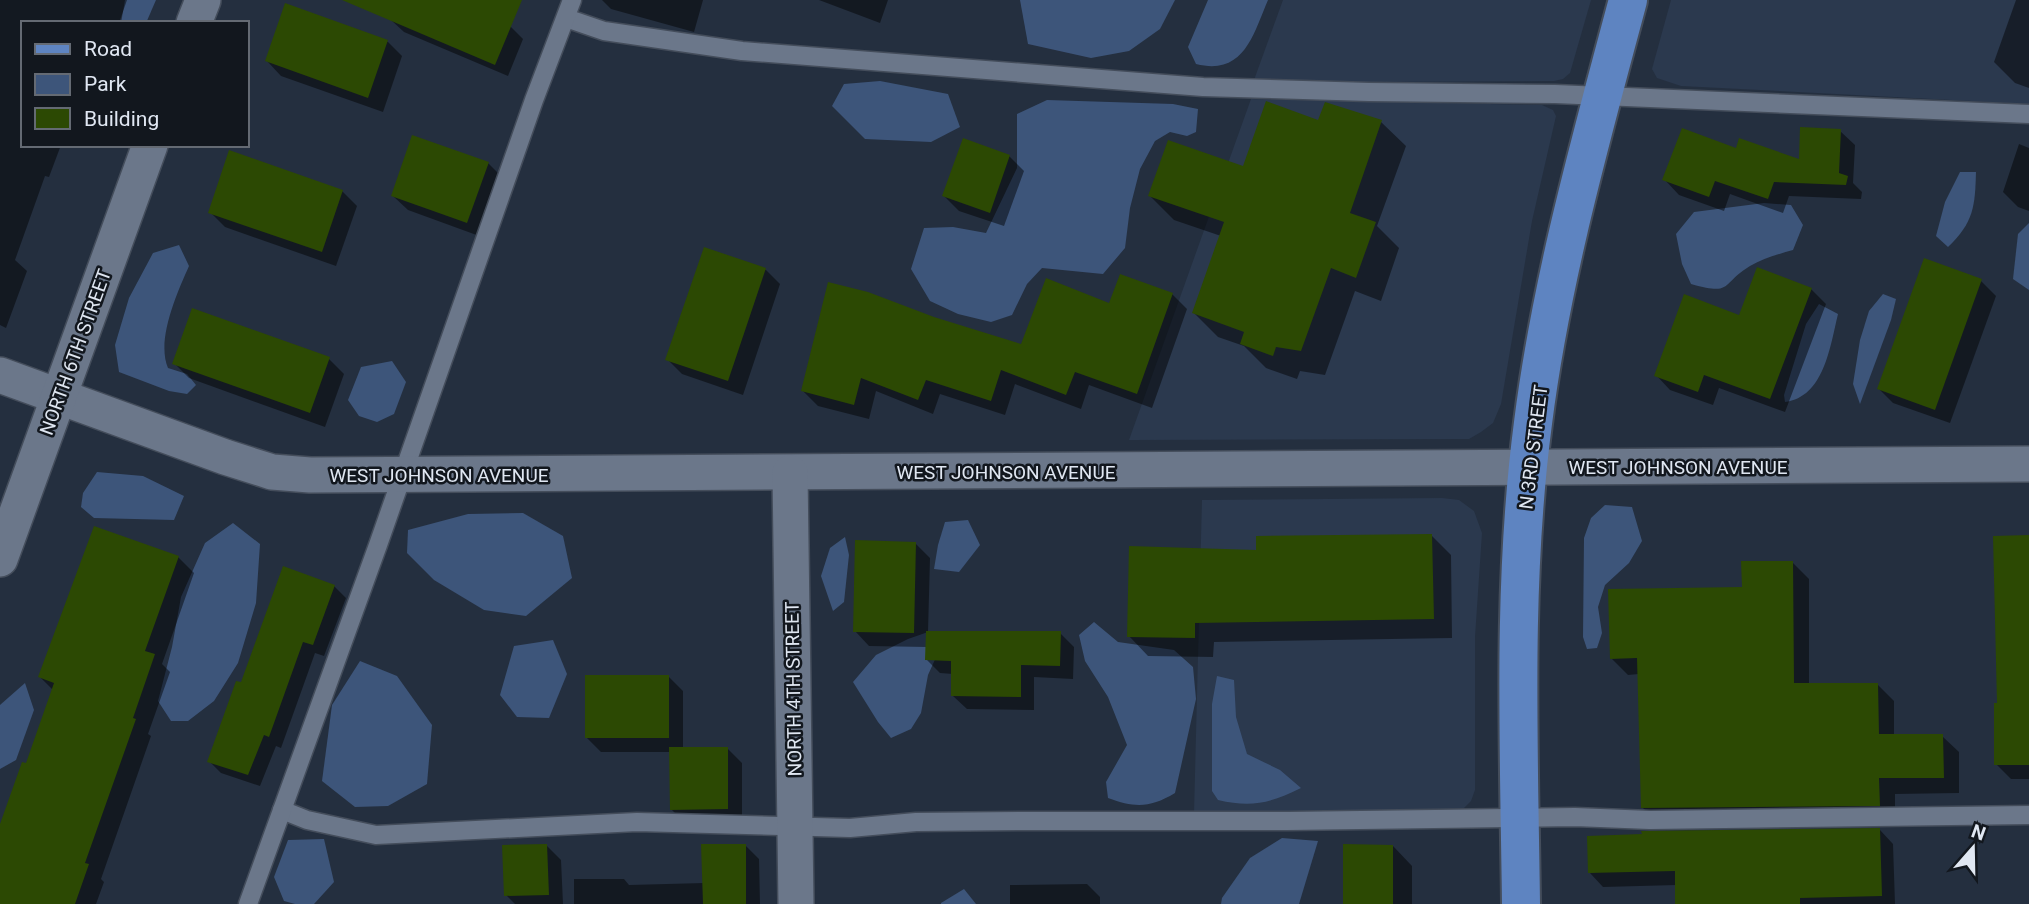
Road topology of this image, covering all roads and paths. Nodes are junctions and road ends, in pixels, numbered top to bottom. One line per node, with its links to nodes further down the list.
1 (203, 0): 4 (street)
2 (1628, 0): 5 (main road, N 3RD STREET)
3 (569, 9): 5 (lane); 13 (lane)
4 (195, 21)
5 (1603, 95): 6 (lane); 11 (main road, N 3RD STREET)
6 (2029, 114)
7 (149, 147): 9 (street, NORTH 6TH STREET)
8 (0, 375): 9 (street, WEST JOHNSON AVENUE)
9 (59, 396): 13 (street, WEST JOHNSON AVENUE); 14 (street, NORTH 6TH STREET)
10 (2029, 464): 11 (street, WEST JOHNSON AVENUE)
11 (1530, 468): 12 (street, WEST JOHNSON AVENUE); 17 (main road, N 3RD STREET)
12 (790, 473): 13 (street, WEST JOHNSON AVENUE); 18 (street, NORTH 4TH STREET)
13 (402, 475): 15 (lane)
14 (0, 559)
15 (282, 810): 18 (lane); 19 (lane)
16 (2029, 816): 17 (lane)
17 (1520, 818): 18 (lane); 21 (main road, N 3RD STREET)
18 (795, 825): 20 (street, NORTH 4TH STREET)
19 (248, 904)
20 (796, 904)
21 (1521, 904)

